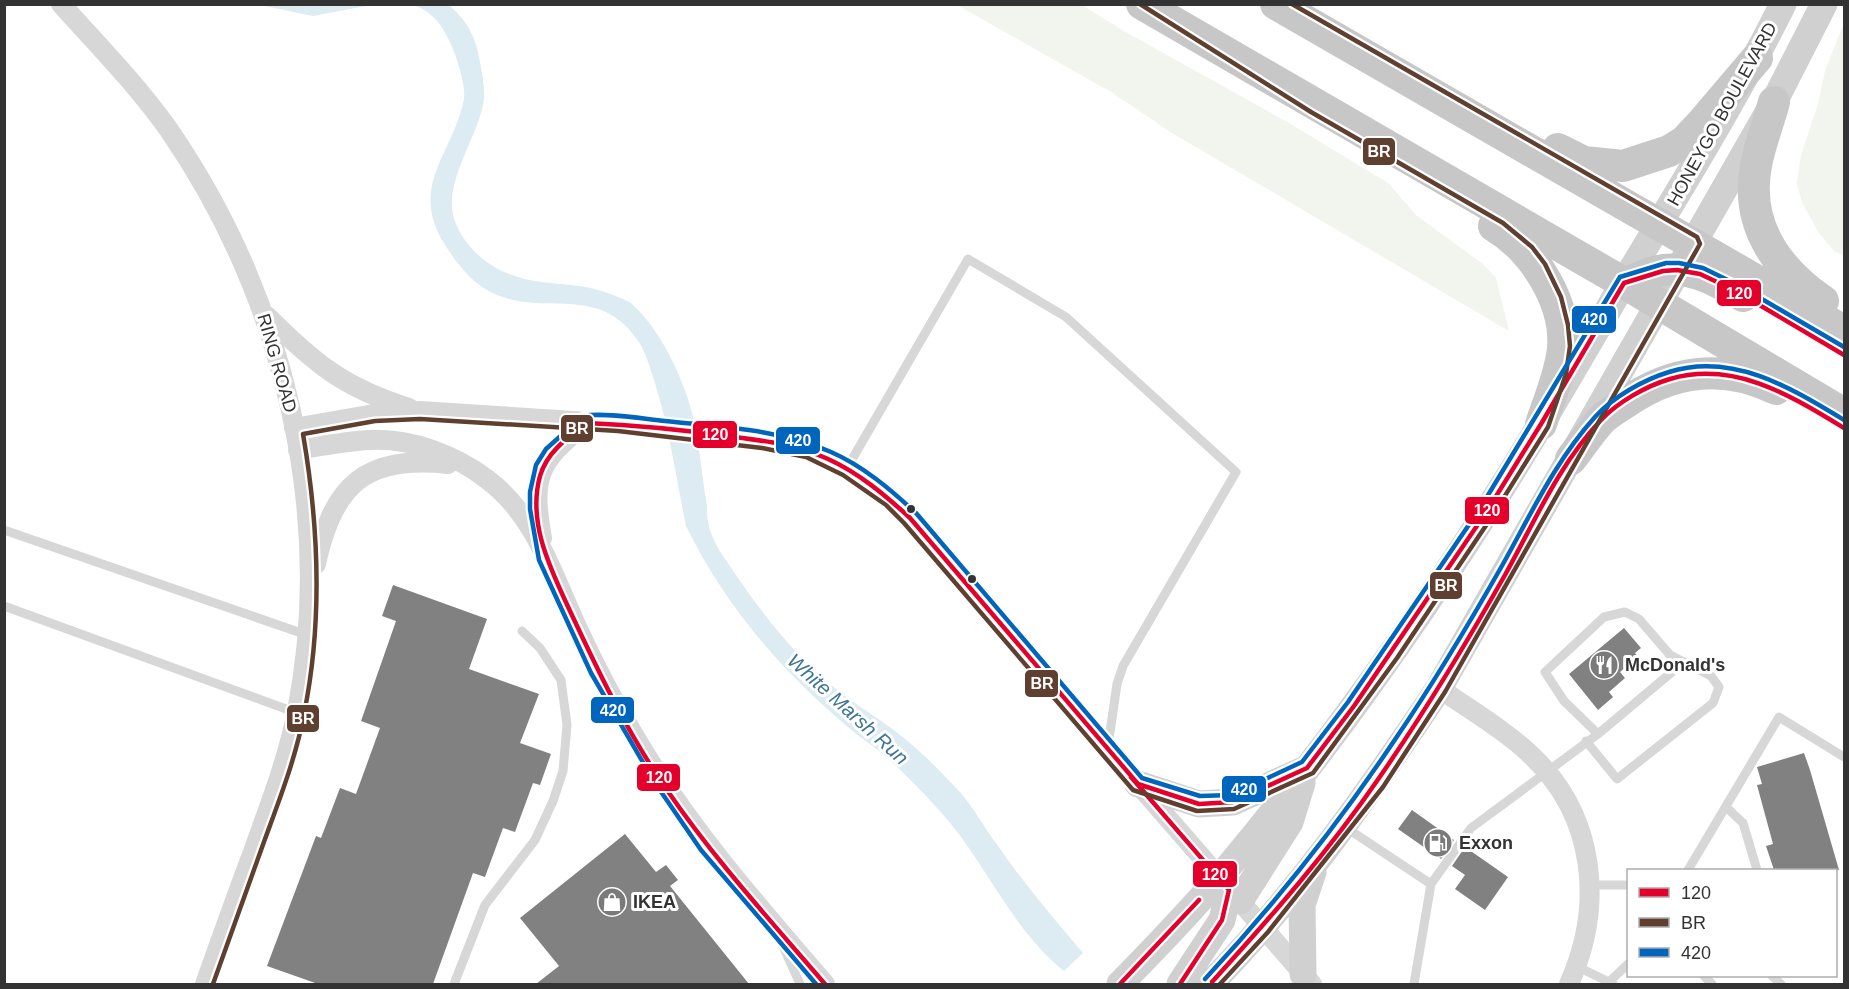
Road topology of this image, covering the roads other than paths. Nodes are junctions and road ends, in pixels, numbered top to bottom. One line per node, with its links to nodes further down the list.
1 (61, 4): 14 (street, RING ROAD)
2 (1125, 4): 21 (highway)
3 (1142, 4): 12 (highway)
4 (1276, 4): 7 (highway)
5 (1783, 4): 8 (main road, HONEYGO BOULEVARD)
6 (1824, 4): 9 (main road)
7 (1321, 31): 8 (highway); 10 (highway)
8 (1756, 58): 10 (main road, HONEYGO BOULEVARD)
9 (1774, 102): 11 (main road); 15 (highway)
10 (1659, 225): 11 (highway); 12 (main road, HONEYGO BOULEVARD)
11 (1686, 257): 12 (highway); 13 (main road); 16 (highway); 17 (highway)
12 (1624, 283): 13 (highway); 21 (main road, HONEYGO BOULEVARD)
13 (1659, 304): 19 (highway); 25 (main road)
14 (263, 312): 18 (street); 22 (street, RING ROAD)
15 (1845, 315)
16 (1845, 331)
17 (1845, 355)
18 (420, 411): 20 (street); 22 (street)
19 (1845, 414)
20 (587, 423): 27 (street); 29 (street)
21 (1541, 424): 41 (main road, HONEYGO BOULEVARD)
22 (294, 428): 24 (street, RING ROAD)
23 (1845, 428): 25 (highway)
24 (298, 450): 26 (street); 30 (street, RING ROAD)
25 (1571, 459): 35 (main road)
26 (470, 466): 29 (street); 30 (street)
27 (847, 468): 39 (street); 39 (lane)
28 (4, 530): 33 (lane)
29 (546, 557): 53 (street)
30 (310, 596): 33 (street, RING ROAD)
31 (4, 606): 36 (lane)
32 (522, 631): 60 (lane)
33 (307, 635): 36 (street, RING ROAD)
34 (1670, 655): 37 (lane); 37 (lane); 38 (lane)
35 (1439, 688): 42 (street); 45 (main road)
36 (297, 713): 59 (street, RING ROAD)
37 (1598, 734): 38 (lane)
38 (1586, 741): 42 (lane)
39 (1107, 748): 43 (street)
40 (1845, 757): 44 (lane)
41 (1307, 768): 43 (main road); 52 (main road)
42 (1546, 771): 49 (lane); 50 (street)
43 (1138, 784): 52 (street)
44 (1726, 807): 47 (lane); 48 (lane)
45 (1344, 826): 46 (main road); 49 (lane)
46 (1318, 858): 54 (main road); 57 (main road)
47 (1689, 869)
48 (1757, 869)
49 (1431, 884): 66 (lane)
50 (1590, 885): 51 (lane); 56 (street)
51 (1627, 885)
52 (1230, 890): 54 (street); 63 (main road); 64 (main road)
53 (772, 923): 61 (lane); 62 (street)
54 (1262, 927): 57 (street); 65 (main road)
55 (1627, 966): 58 (lane)
56 (1573, 975): 58 (lane)
57 (1308, 979)
58 (1611, 983)
59 (205, 984)
60 (454, 984)
61 (800, 984)
62 (825, 984)
63 (1120, 984)
64 (1180, 984)
65 (1209, 984)
66 (1414, 984)

